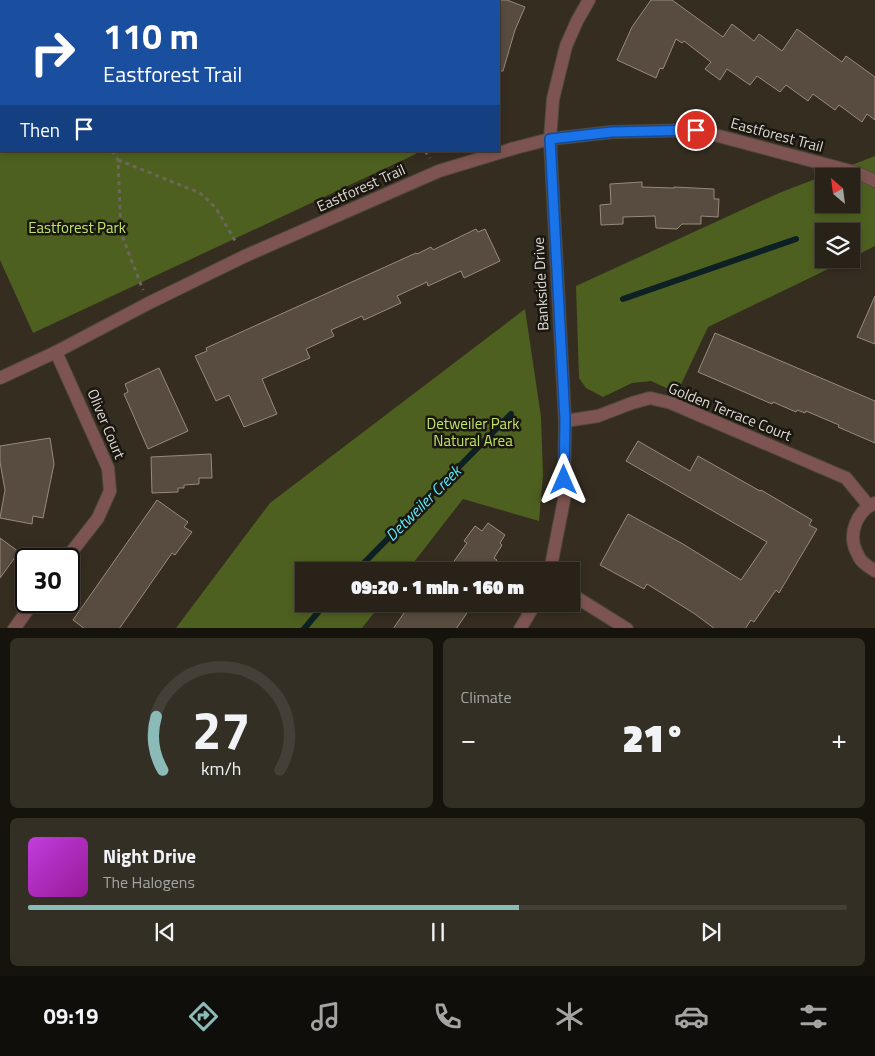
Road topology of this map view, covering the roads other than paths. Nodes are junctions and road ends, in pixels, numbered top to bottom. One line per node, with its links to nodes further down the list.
1 (589, 0): 2 (street, Bankside Drive)
2 (550, 139): 3 (street, Eastforest Trail); 4 (street, Eastforest Trail); 6 (street, Bankside Drive)
3 (875, 181)
4 (56, 352): 5 (street, Eastforest Trail); 8 (street, Oliver Court)
5 (0, 378)
6 (565, 420): 7 (street, Golden Terrace Court); 9 (street, Bankside Drive)
7 (872, 505): 10 (street, Golden Terrace Court)
8 (75, 548)
9 (552, 562)
10 (875, 571)
11 (580, 599): 16 (street)
12 (530, 612): 15 (street)
13 (25, 613): 14 (street)
14 (14, 628)
15 (520, 628)
16 (627, 628)

